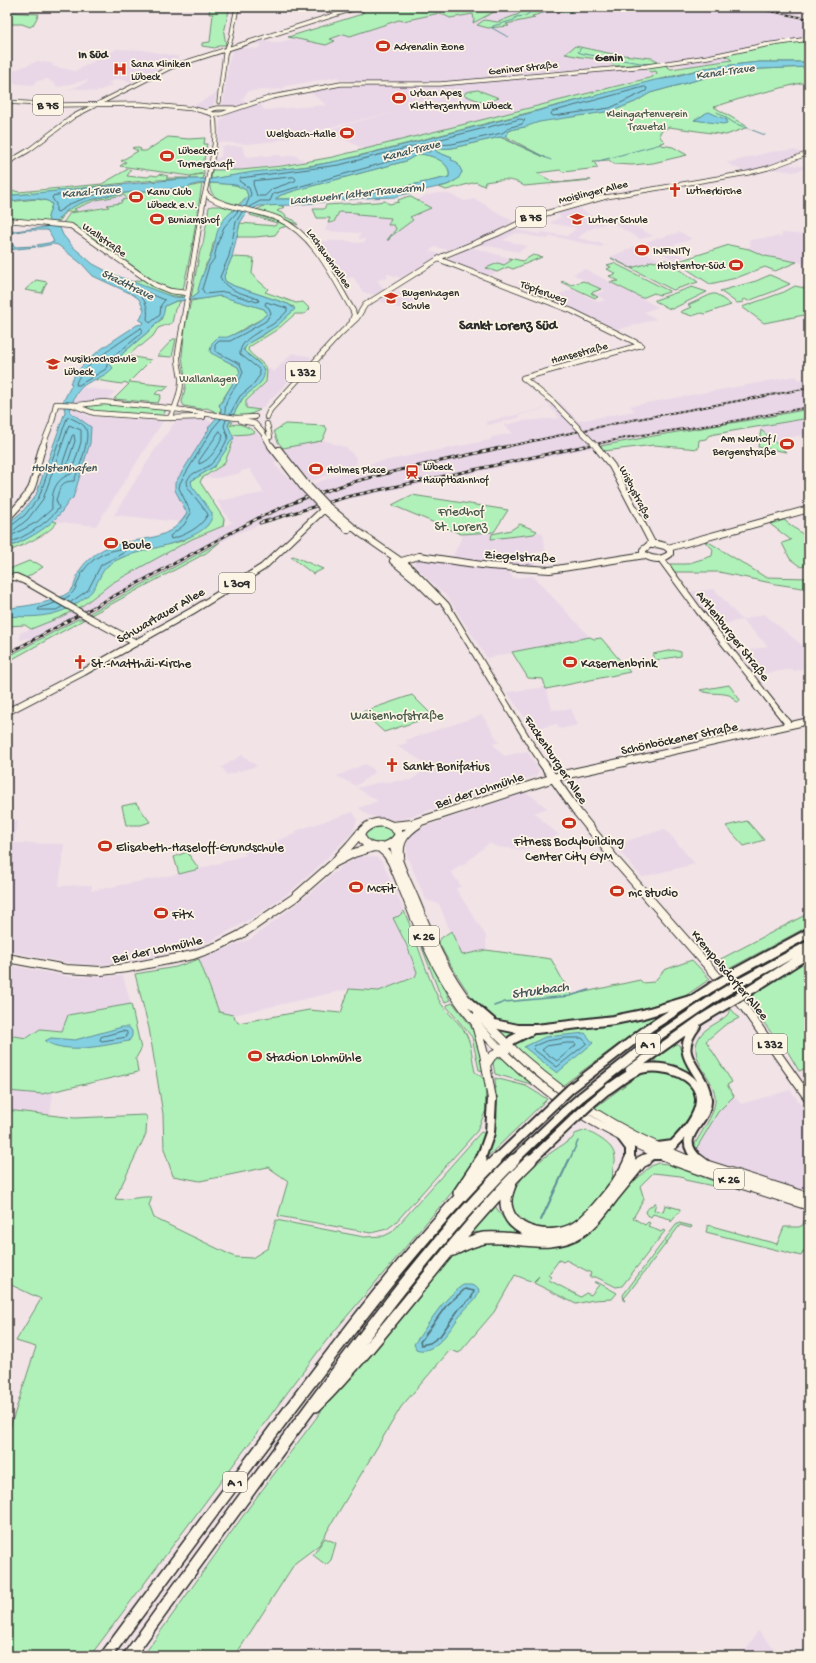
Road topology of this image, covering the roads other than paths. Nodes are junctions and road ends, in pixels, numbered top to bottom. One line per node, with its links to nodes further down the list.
1 (237, 7): 3 (main road)
2 (358, 7): 5 (main road)
3 (231, 38): 5 (main road); 5 (main road)
4 (809, 39): 18 (main road, Geniner Straße)
5 (230, 46): 6 (main road); 7 (main road)
6 (215, 52): 7 (main road); 8 (main road)
7 (226, 55): 11 (main road)
8 (116, 94): 9 (main road); 14 (main road)
9 (106, 100): 12 (main road); 14 (main road)
10 (7, 102): 14 (main road, B 75); 15 (main road, B 75)
11 (220, 102): 17 (main road); 18 (main road)
12 (119, 104): 13 (main road, B 75); 14 (main road, B 75)
13 (132, 104): 14 (main road, B 75); 17 (main road, B 75)
14 (93, 105): 15 (main road, B 75); 16 (main road); 19 (main road)
15 (65, 106): 16 (main road)
16 (83, 109): 19 (main road)
17 (212, 111): 18 (main road); 18 (main road); 20 (main road)
18 (225, 111): 20 (main road)
19 (70, 119): 22 (main road)
20 (215, 129): 23 (main road)
21 (809, 153): 27 (main road, Moislinger Allee / B 75)
22 (7, 163)
23 (205, 189): 24 (main road); 24 (main road, Lachswehrallee)
24 (210, 203): 25 (main road, Lachswehrallee); 25 (main road, Lachswehrallee); 28 (main road)
25 (231, 206): 30 (main road, Lachswehrallee)
26 (7, 220): 28 (main road, Wallstraße)
27 (438, 259): 29 (main road, Moislinger Allee / B 75); 32 (main road, Töpferweg)
28 (186, 297): 36 (main road)
29 (365, 305): 30 (main road, B 75); 31 (main road, Moislinger Allee / L 332)
30 (351, 307): 31 (main road, Lachswehrallee)
31 (352, 321): 34 (main road, Moislinger Allee / L 332)
32 (641, 345): 33 (main road, Hansestraße)
33 (522, 378): 51 (main road, Wisbystraße, bridge)
34 (283, 395): 38 (main road, Moislinger Allee / L 332); 39 (main road, Moislinger Allee / L 332)
35 (73, 405): 36 (main road); 40 (main road); 48 (main road)
36 (175, 408): 37 (main road); 40 (main road)
37 (216, 416): 40 (main road); 41 (main road)
38 (257, 416): 39 (main road); 41 (main road); 42 (main road, L 332)
39 (267, 417): 43 (main road, L 332)
40 (170, 418)
41 (234, 419): 42 (main road); 44 (main road)
42 (254, 424): 43 (main road); 44 (main road, Fackenburger Allee / L 332)
43 (267, 424): 45 (main road, Fackenburger Allee / L 332)
44 (269, 442): 45 (main road, Fackenburger Allee / L 332)
45 (305, 487): 46 (main road, Fackenburger Allee / L 332, bridge)
46 (326, 508): 49 (main road, Fackenburger Allee / L 332); 50 (main road, Schwartauer Allee / L 309); 55 (main road, Fackenburger Allee / L 332)
47 (809, 509): 52 (main road)
48 (7, 518)
49 (334, 519): 50 (main road); 55 (main road, Fackenburger Allee / L 332)
50 (315, 520): 57 (main road, Schwartauer Allee / L 309)
51 (653, 544): 52 (main road); 53 (main road)
52 (668, 548): 54 (main road)
53 (645, 555): 54 (main road); 55 (main road, Ziegelstraße)
54 (661, 559): 60 (main road, Artlenburger Straße)
55 (398, 562): 61 (main road, Fackenburger Allee / L 332)
56 (7, 578): 57 (main road, bridge)
57 (136, 643): 58 (main road, Schwartauer Allee / L 309)
58 (7, 712)
59 (809, 721): 60 (main road, Schönböckener Straße)
60 (789, 725): 61 (main road, Schönböckener Straße)
61 (554, 777): 62 (main road, Bei der Lohmühle); 73 (main road, Fackenburger Allee / L 332)
62 (423, 820): 63 (main road, Bei der Lohmühle); 72 (main road, K 26)
63 (412, 824): 64 (main road, Bei der Lohmühle); 66 (main road, Bei der Lohmühle)
64 (392, 826): 65 (main road); 66 (main road)
65 (360, 833): 68 (main road); 71 (main road, Bei der Lohmühle)
66 (399, 834): 67 (main road)
67 (393, 843): 68 (main road); 72 (main road, K 26)
68 (376, 847): 69 (main road, Bei der Lohmühle); 70 (main road, K 26)
69 (354, 853): 70 (main road); 71 (main road, Bei der Lohmühle)
70 (392, 862): 81 (main road, K 26)
71 (334, 863): 77 (main road, Bei der Lohmühle)
72 (405, 877): 78 (main road, K 26)
73 (657, 907): 87 (main road, Krempelsdorfer Allee / L 332)
74 (809, 933): 79 (highway, A 1, bridge)
75 (809, 945): 96 (highway, A 1, bridge)
76 (809, 954): 80 (highway, bridge)
77 (7, 958)
78 (466, 1000): 82 (highway); 83 (main road, K 26)
79 (690, 1000): 82 (highway); 93 (highway, A 1, bridge)
80 (700, 1020): 85 (highway); 91 (highway)
81 (475, 1023): 83 (main road, K 26); 84 (main road)
82 (536, 1029): 83 (highway)
83 (504, 1047): 84 (main road); 88 (main road, K 26); 89 (main road, K 26)
84 (486, 1064): 86 (main road)
85 (607, 1090): 89 (highway); 90 (highway, bridge)
86 (492, 1099): 93 (highway)
87 (809, 1099)
88 (621, 1136): 89 (main road, K 26); 90 (highway)
89 (660, 1151): 91 (main road, K 26); 94 (main road, K 26); 95 (highway)
90 (531, 1160): 95 (highway)
91 (706, 1166): 92 (main road, K 26)
92 (809, 1198)
93 (456, 1201): 97 (highway, A 1)
94 (809, 1205)
95 (446, 1255): 96 (highway)
96 (300, 1422): 98 (highway, A 1)
97 (106, 1656)
98 (130, 1656)

